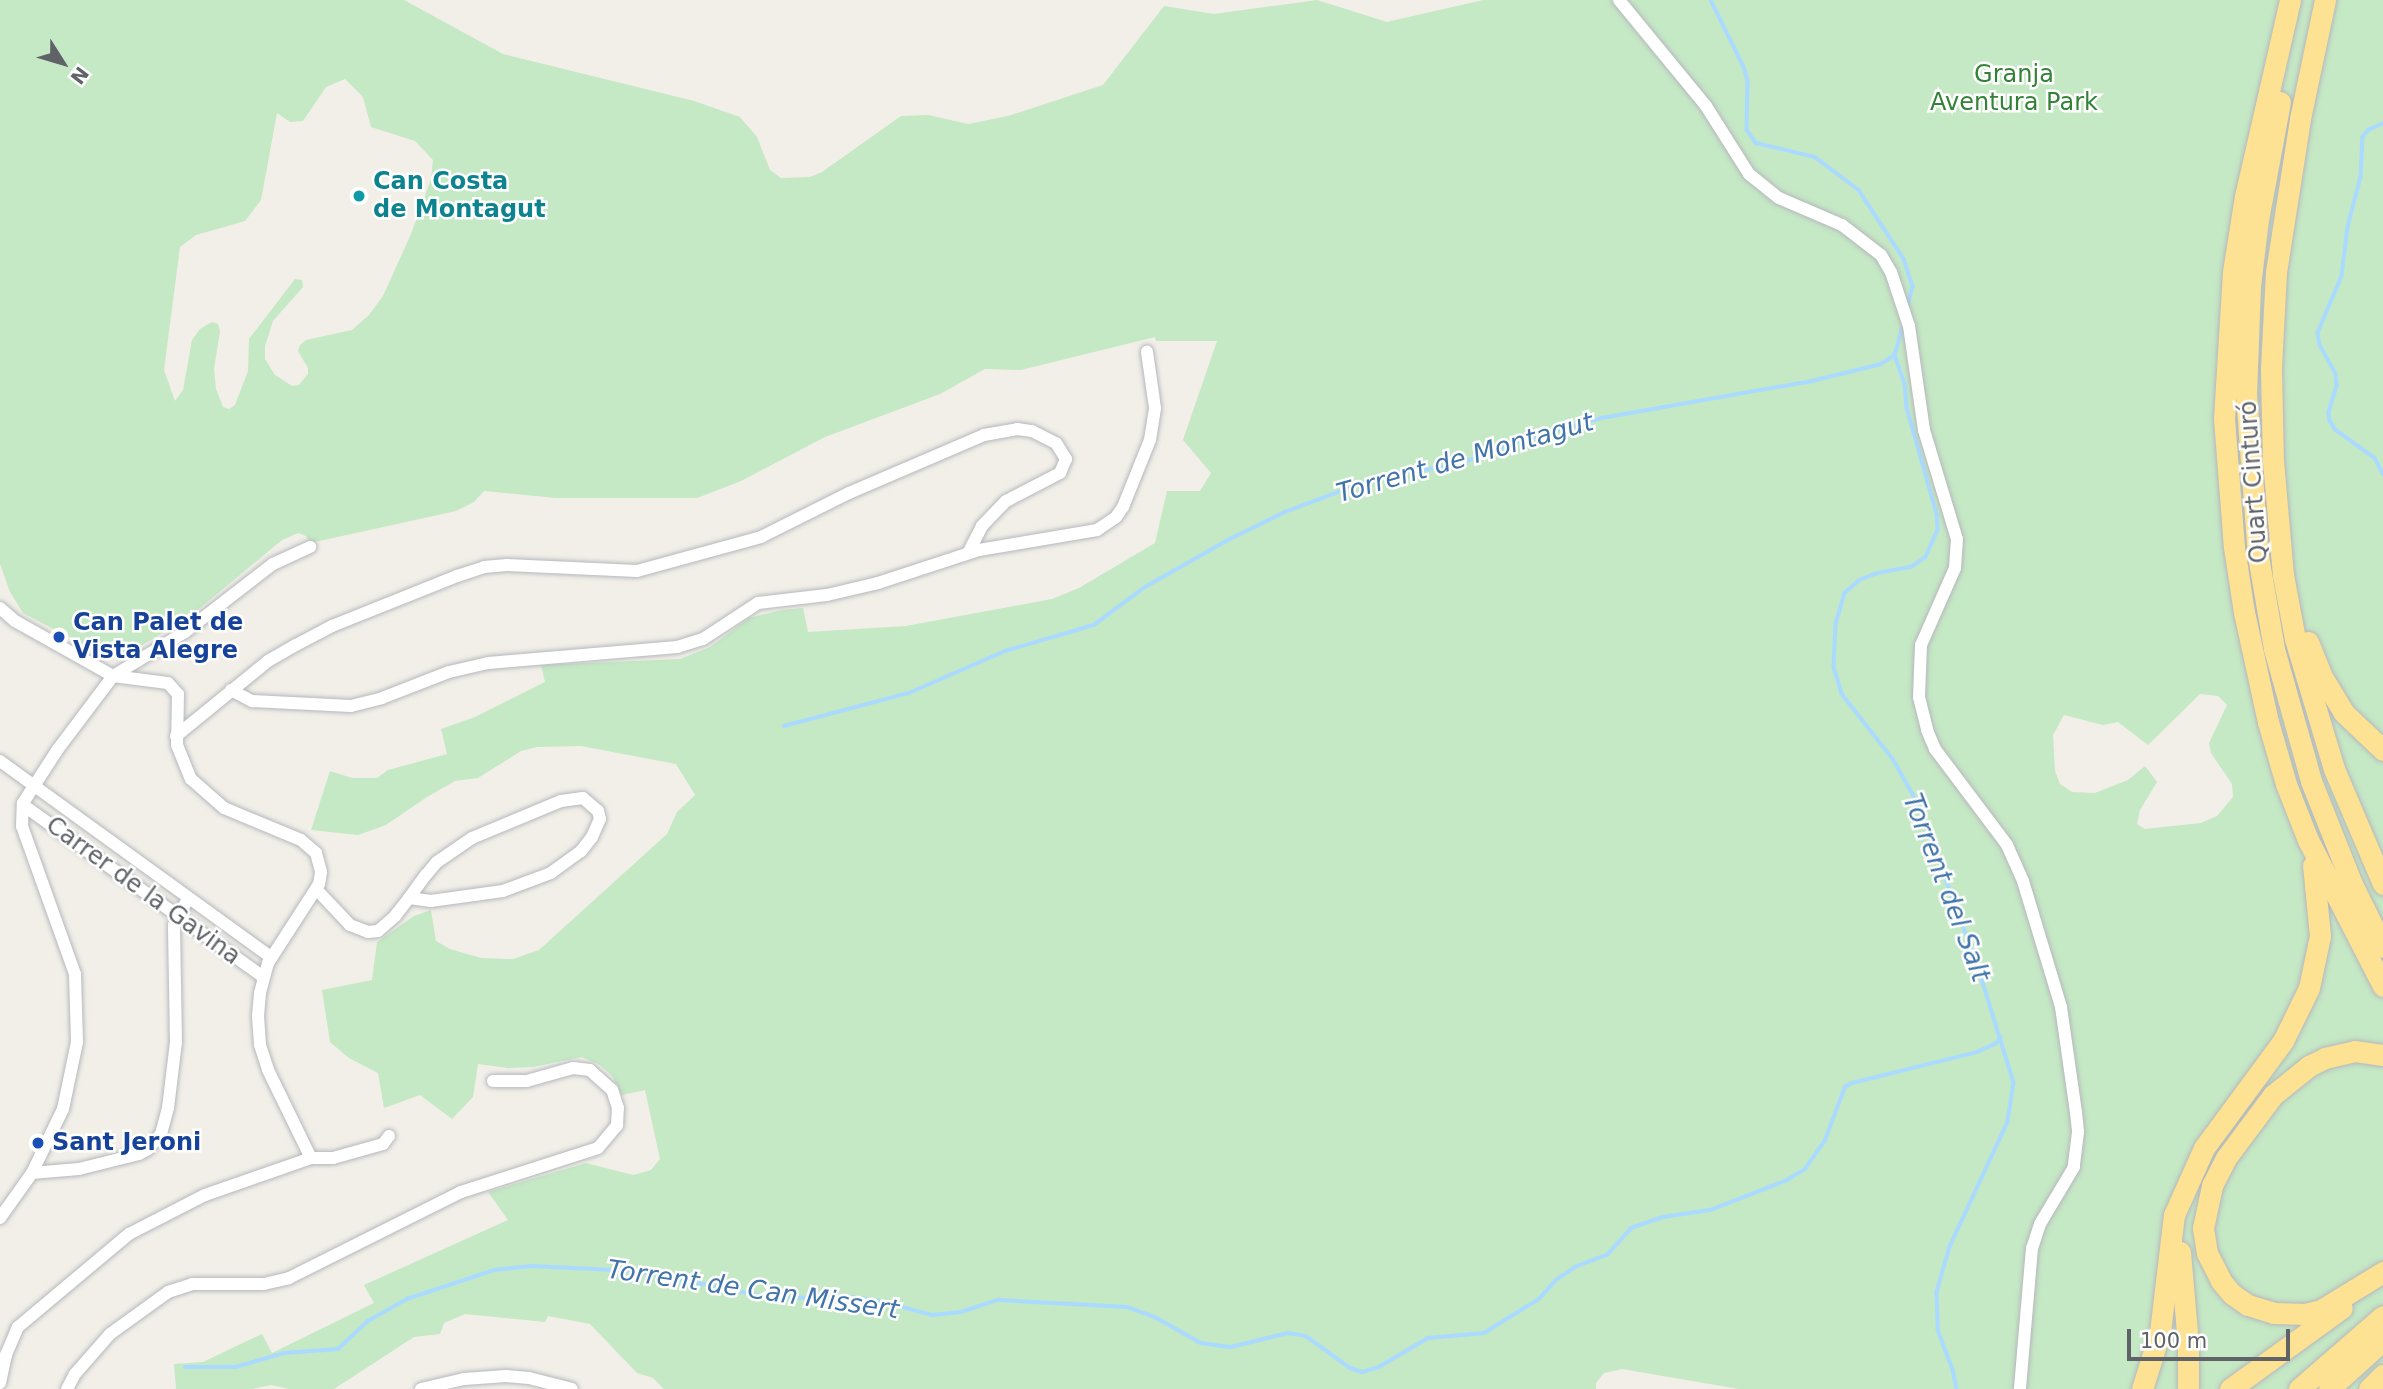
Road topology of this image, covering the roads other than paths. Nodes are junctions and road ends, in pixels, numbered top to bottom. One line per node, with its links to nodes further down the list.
1 (1619, 0): 42 (street)
2 (2290, 0): 17 (highway)
3 (2302, 0): 23 (highway, Quart Cinturó)
4 (2325, 0): 6 (highway, Quart Cinturó)
5 (1147, 352): 8 (street)
6 (2280, 530): 13 (highway); 18 (highway, Quart Cinturó)
7 (310, 547): 10 (street)
8 (969, 552): 11 (street); 11 (street)
9 (0, 608): 10 (street)
10 (113, 677): 12 (street); 15 (street)
11 (231, 690): 12 (street)
12 (176, 736): 19 (street)
13 (2383, 750)
14 (0, 761): 15 (street, Carrer de la Gavina)
15 (33, 785): 16 (street); 21 (street, Carrer de la Gavina)
16 (23, 805): 22 (street, Carrer de la Gavina); 31 (street)
17 (2308, 840): 26 (highway); 32 (highway)
18 (2383, 884)
19 (317, 890): 20 (street); 24 (street)
20 (409, 898): 20 (street)
21 (188, 899): 22 (street); 24 (street, Carrer de la Gavina)
22 (177, 915): 25 (street, Carrer de la Gavina); 31 (street)
23 (2383, 947)
24 (271, 957): 25 (street)
25 (263, 977): 30 (street)
26 (2383, 986)
27 (2383, 1055): 34 (highway)
28 (493, 1081): 39 (street)
29 (389, 1136): 30 (street)
30 (310, 1158): 38 (street)
31 (32, 1173): 33 (street)
32 (2185, 1194): 43 (highway); 44 (highway)
33 (0, 1218)
34 (2383, 1275): 45 (highway)
35 (2383, 1316): 46 (highway)
36 (2383, 1340): 47 (highway)
37 (2383, 1375): 48 (highway)
38 (0, 1383)
39 (67, 1389)
40 (421, 1389): 41 (street)
41 (572, 1389)
42 (2020, 1389)
43 (2142, 1389)
44 (2188, 1389)
45 (2230, 1389)
46 (2299, 1389)
47 (2329, 1389)
48 (2369, 1389)

